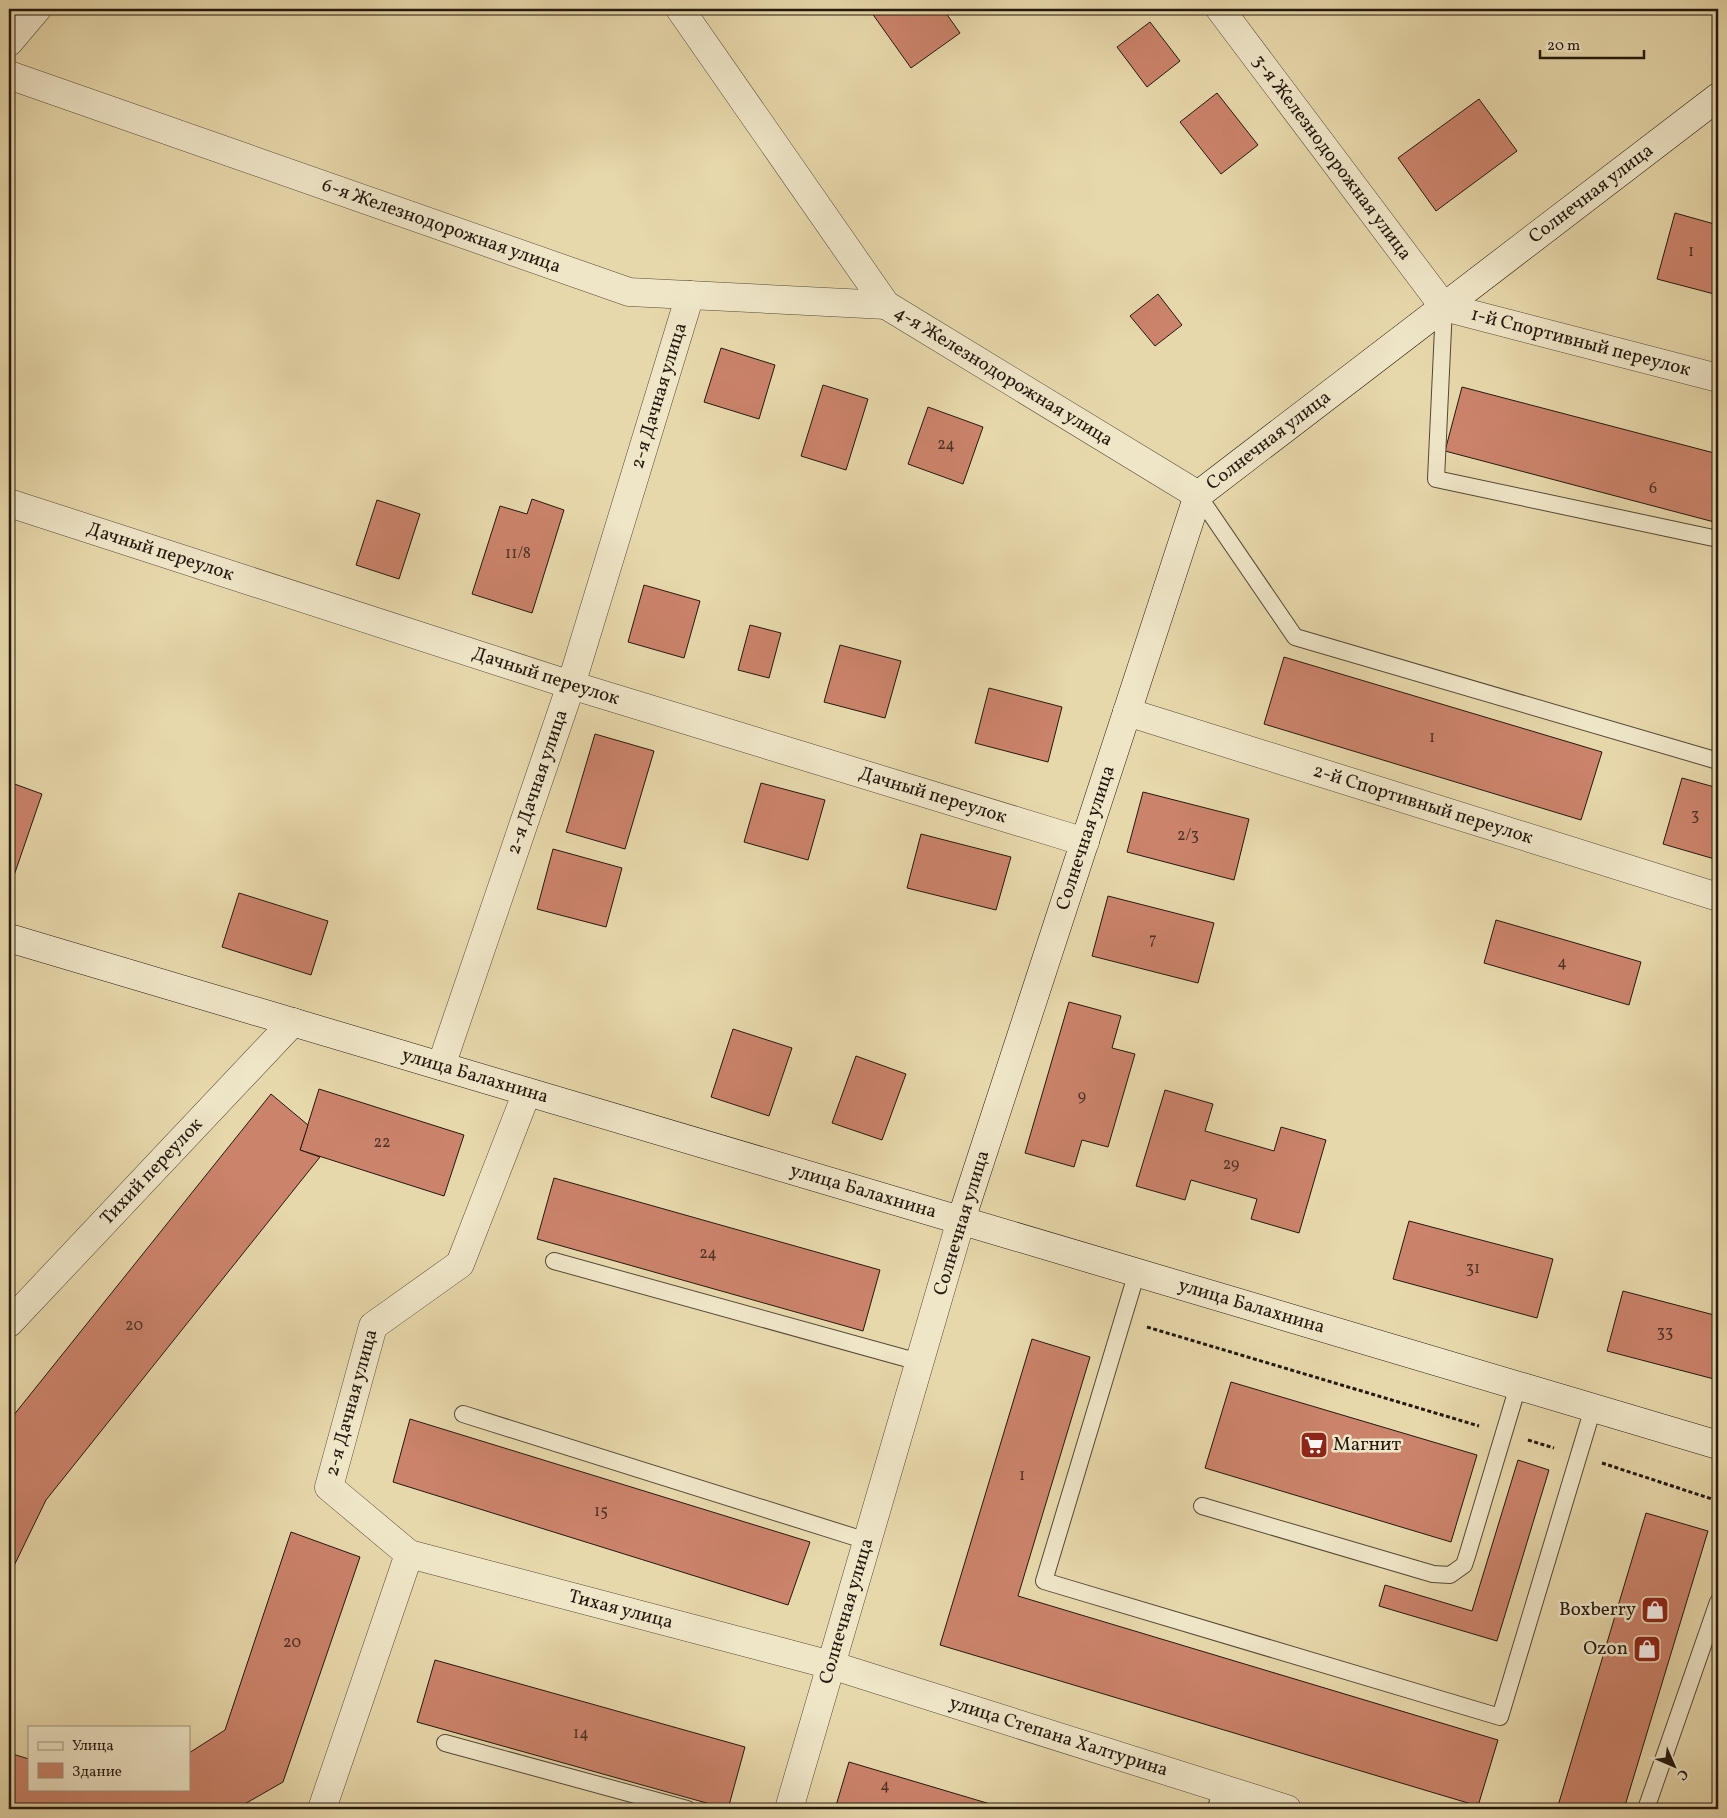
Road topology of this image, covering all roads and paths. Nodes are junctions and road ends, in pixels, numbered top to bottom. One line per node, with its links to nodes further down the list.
1 (37, 9): 4 (street)
2 (680, 9): 8 (street, 4-я Железнодорожная улица)
3 (1220, 9): 9 (street, 3-я Железнодорожная улица)
4 (9, 42)
5 (9, 75): 7 (street, 6-я Железнодорожная улица)
6 (1718, 97): 9 (street, Солнечная улица)
7 (690, 295): 8 (street, 6-я Железнодорожная улица); 14 (street, 2-я Дачная улица)
8 (886, 305): 11 (street, 4-я Железнодорожная улица)
9 (1444, 307): 10 (street, 1-й Спортивный переулок); 11 (street, Солнечная улица); 13 (lane)
10 (1718, 378)
11 (1198, 495): 15 (street, Солнечная улица); 16 (lane)
12 (9, 503): 14 (street, Дачный переулок)
13 (1718, 538)
14 (571, 685): 17 (street, Дачный переулок); 21 (street, 2-я Дачная улица)
15 (1127, 712): 17 (street, Солнечная улица); 18 (street, 2-й Спортивный переулок)
16 (1718, 761)
17 (1085, 842): 23 (street, Солнечная улица)
18 (1718, 897)
19 (9, 938): 20 (street, улица Балахнина)
20 (294, 1022): 21 (street, улица Балахнина); 27 (street, Тихий переулок)
21 (442, 1066): 22 (street, улица Балахнина)
22 (527, 1092): 23 (street, улица Балахнина); 38 (street, 2-я Дачная улица)
23 (961, 1220): 25 (street, улица Балахнина); 28 (street, Солнечная улица)
24 (554, 1261): 28 (lane)
25 (1137, 1272): 26 (lane); 29 (street, улица Балахнина)
26 (1123, 1320): 32 (path); 34 (lane)
27 (9, 1322)
28 (919, 1362): 37 (street, Солнечная улица)
29 (1518, 1386): 30 (street, улица Балахнина); 32 (lane)
30 (1593, 1408): 33 (street, улица Балахнина); 34 (lane)
31 (463, 1414): 37 (lane)
32 (1504, 1433): 34 (path); 36 (lane)
33 (1718, 1445)
34 (1579, 1455): 35 (path)
35 (1718, 1501)
36 (1202, 1506)
37 (867, 1541): 40 (street, Солнечная улица)
38 (409, 1554): 40 (street, Тихая улица); 43 (street)
39 (1718, 1602): 47 (lane)
40 (831, 1665): 42 (street, улица Степана Халтурина); 45 (street, Солнечная улица)
41 (445, 1743): 44 (lane)
42 (1219, 1799): 46 (street, улица Степана Халтурина)
43 (322, 1809)
44 (688, 1809)
45 (789, 1809)
46 (1287, 1809)
47 (1646, 1809)

